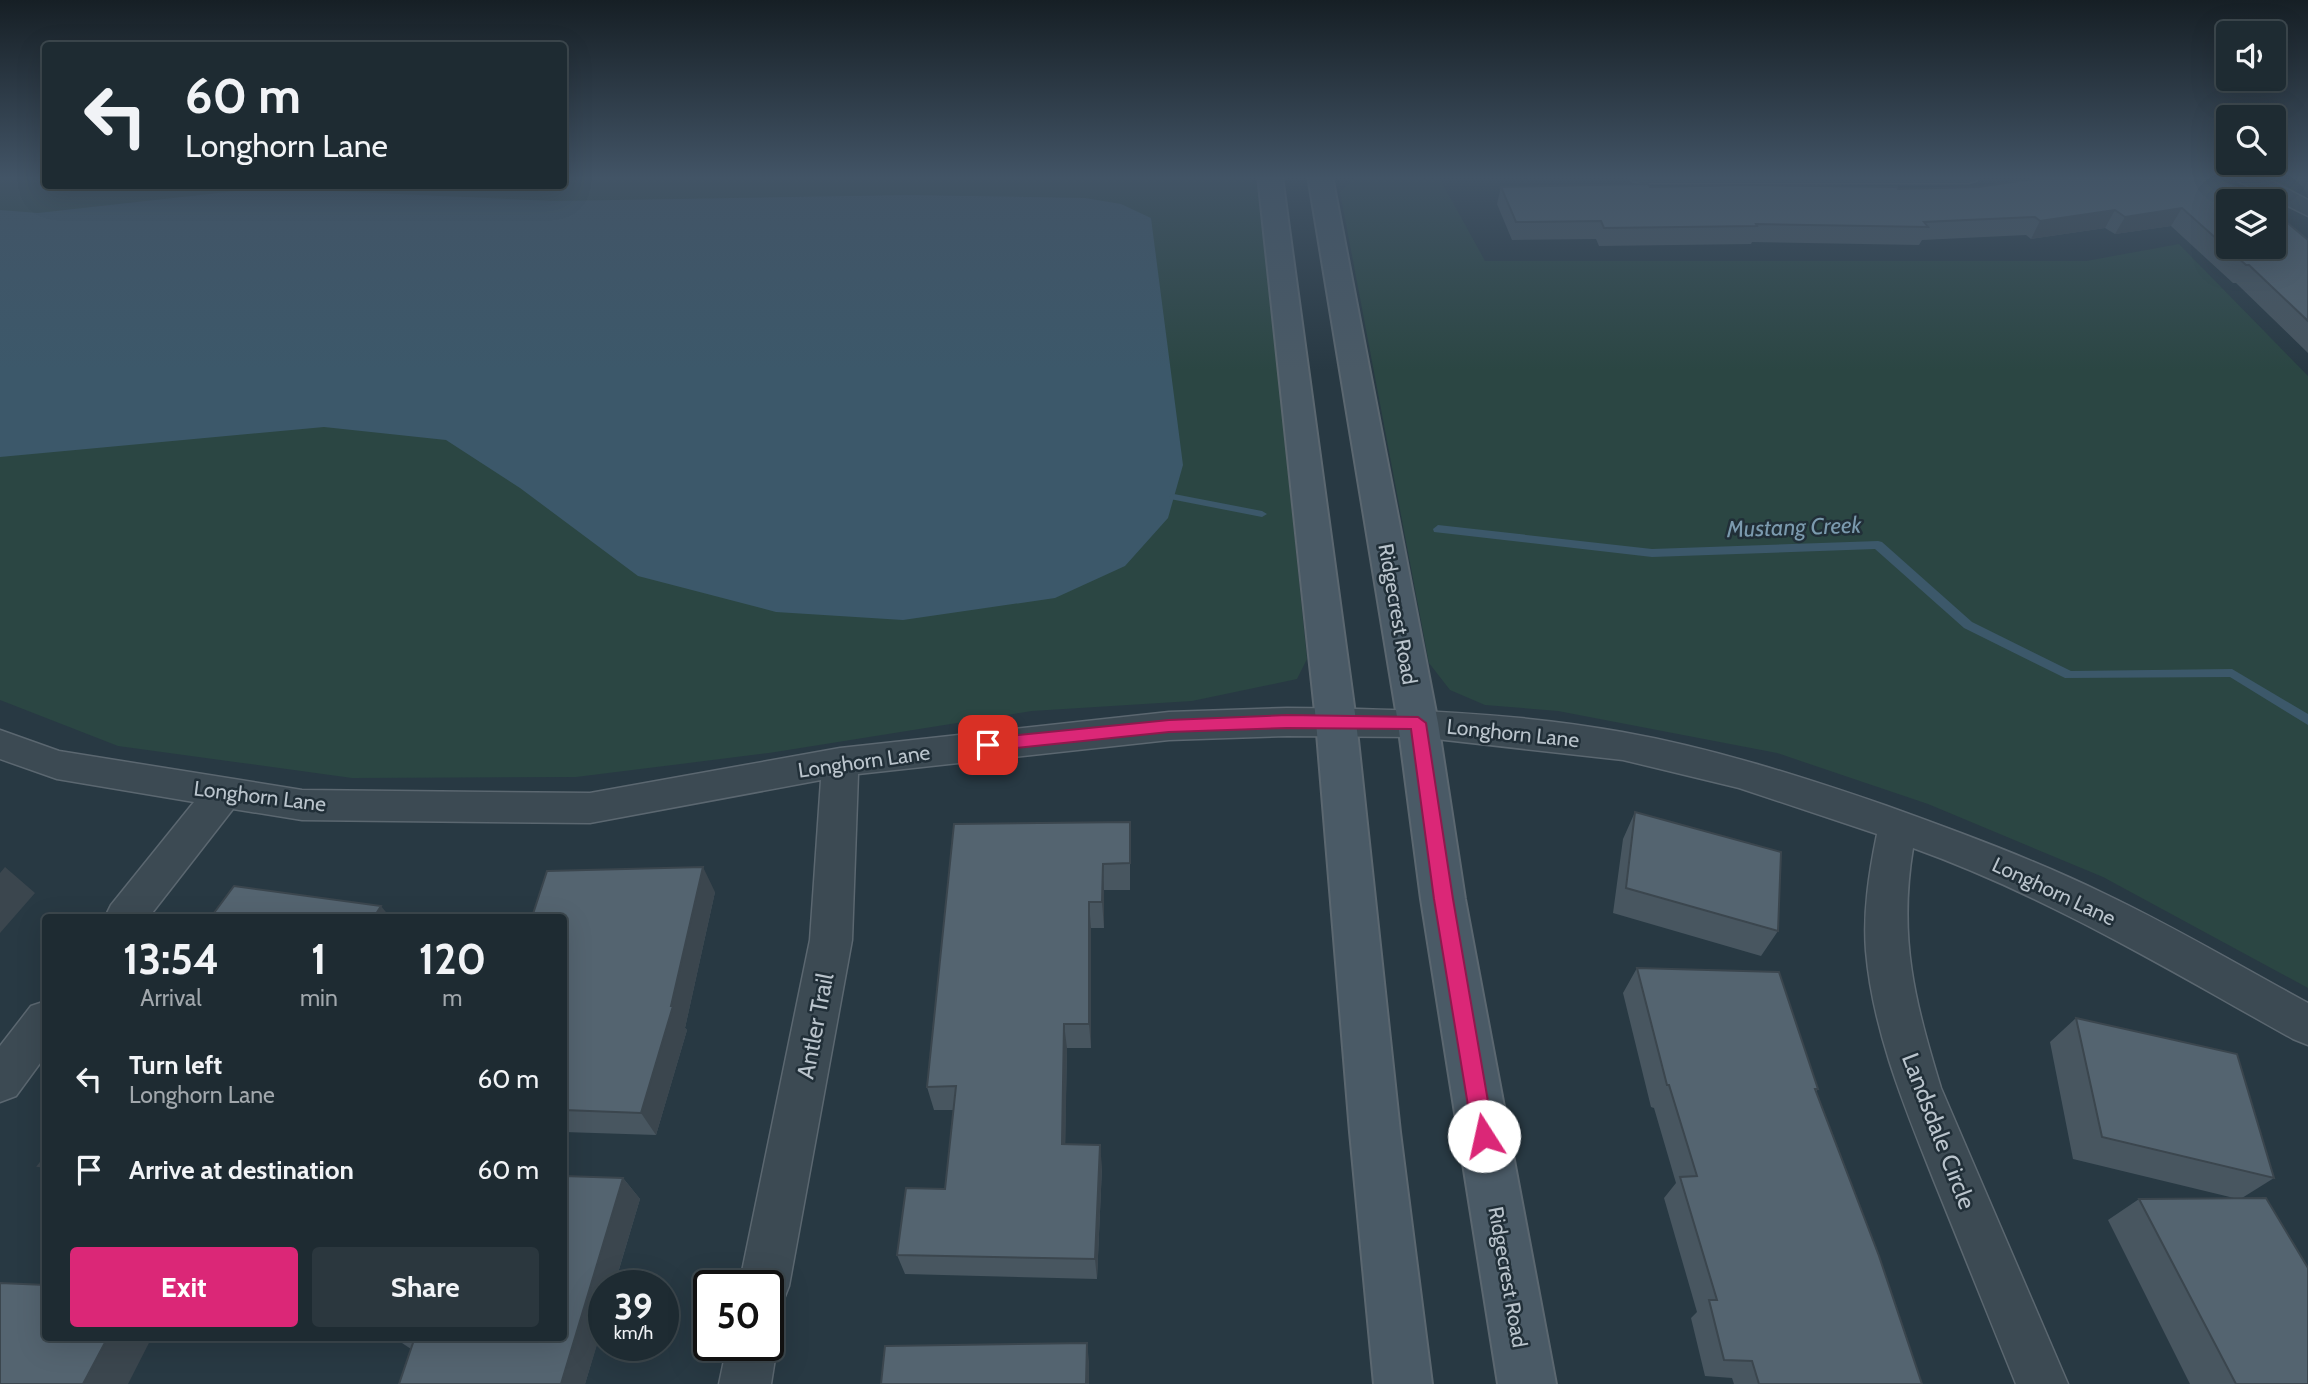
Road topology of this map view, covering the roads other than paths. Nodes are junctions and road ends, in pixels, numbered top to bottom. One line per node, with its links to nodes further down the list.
1 (1278, 241): 3 (main road)
2 (1332, 241): 4 (main road, Ridgecrest Road)
3 (1336, 721): 4 (street, Longhorn Lane); 6 (street, Longhorn Lane); 16 (main road)
4 (1418, 723): 8 (street, Longhorn Lane); 17 (main road, Ridgecrest Road)
5 (0, 744): 7 (street, Longhorn Lane)
6 (840, 762): 7 (street, Longhorn Lane); 13 (street, Antler Trail)
7 (224, 792): 9 (street)
8 (1898, 825): 10 (street, Longhorn Lane); 18 (street, Landsdale Circle)
9 (127, 914)
10 (2308, 1024)
11 (42, 1025): 12 (street)
12 (0, 1081)
13 (767, 1270)
14 (749, 1361): 15 (street)
15 (745, 1384)
16 (1403, 1384)
17 (1527, 1384)
18 (2042, 1384)

